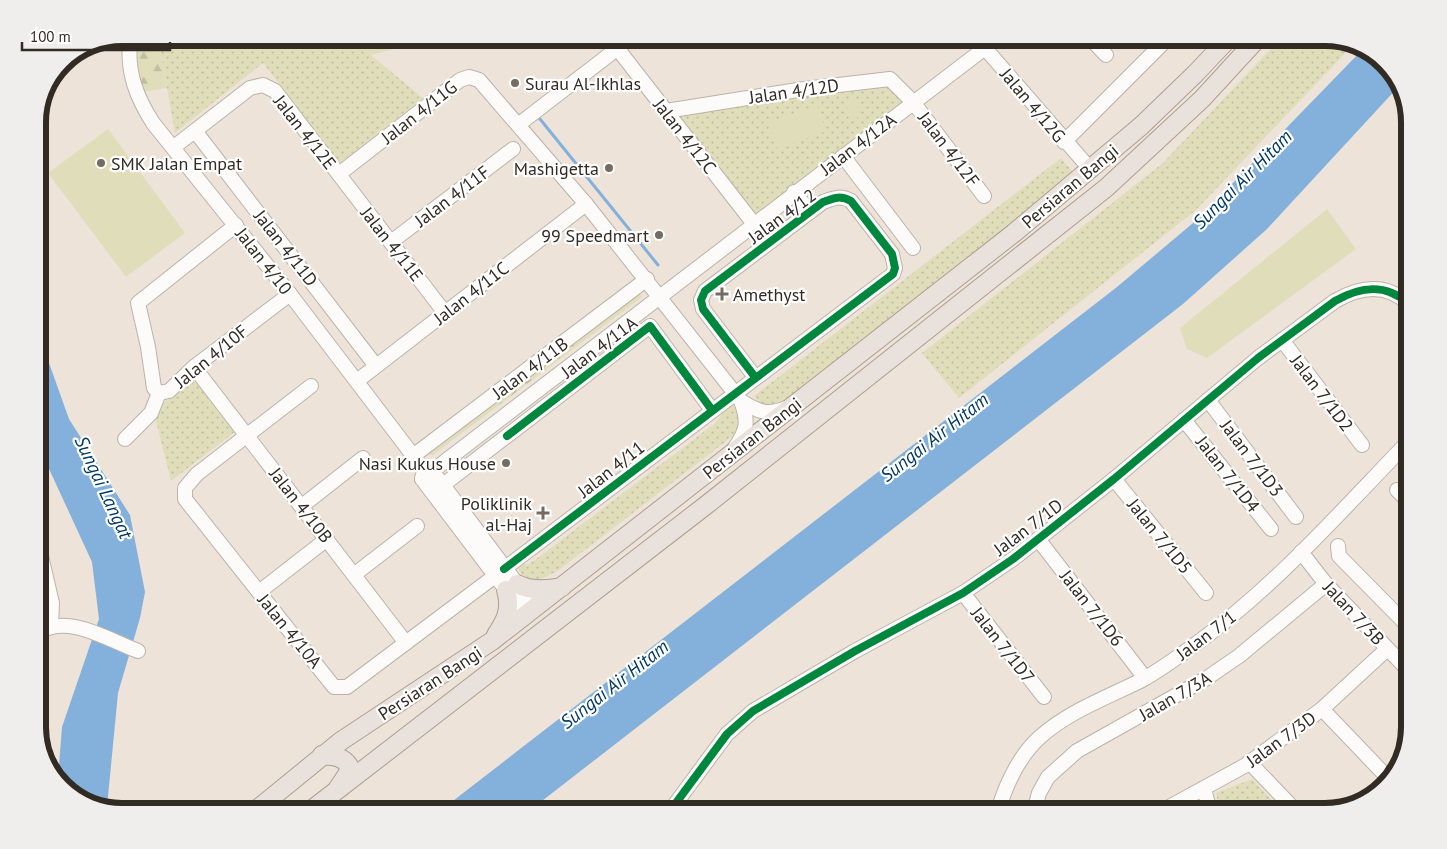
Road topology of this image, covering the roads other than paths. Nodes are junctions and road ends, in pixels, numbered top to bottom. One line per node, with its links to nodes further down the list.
1 (130, 46): 16 (street, Jalan 4/10)
2 (619, 46): 13 (street)
3 (623, 46): 12 (street, Jalan 4/12C)
4 (979, 46): 11 (street, Jalan 4/12A)
5 (983, 46): 15 (street, Jalan 4/12G)
6 (1098, 46): 10 (street)
7 (1160, 46): 15 (street)
8 (1221, 46): 19 (main road, Persiaran Bangi)
9 (1251, 46): 68 (main road, Persiaran Bangi)
10 (1106, 56)
11 (913, 102): 12 (street, Jalan 4/12D); 18 (street, Jalan 4/12A); 22 (street, Jalan 4/12F)
12 (666, 110): 25 (street, Jalan 4/12C)
13 (518, 125): 20 (street, Jalan 4/11G); 23 (street)
14 (195, 131): 16 (street, Jalan 4/12E); 20 (street, Jalan 4/12E); 39 (street, Jalan 4/11D)
15 (1064, 142): 19 (street, Jalan 4/12G)
16 (174, 147): 26 (street, Jalan 4/10)
17 (513, 149): 27 (street, Jalan 4/11F)
18 (843, 156): 21 (street, Jalan 4/12A); 28 (street)
19 (1091, 170): 47 (main road, Persiaran Bangi)
20 (338, 174): 27 (street, Jalan 4/11E)
21 (794, 192): 24 (street, Jalan 4/12); 25 (street, Jalan 4/12A)
22 (984, 196)
23 (586, 204): 31 (street); 36 (street, Jalan 4/11C)
24 (810, 212): 30 (street, Jalan 4/12); 41 (street, Jalan 4/12)
25 (754, 224): 29 (street, Jalan 4/12A)
26 (236, 225): 32 (street, Jalan 4/10); 44 (street, Jalan 4/10F)
27 (391, 242): 36 (street, Jalan 4/11E)
28 (913, 248)
29 (715, 253): 30 (street); 33 (street, Jalan 4/12A)
30 (730, 272): 41 (street, Jalan 4/12)
31 (647, 279): 33 (street); 54 (street, Jalan 4/11B)
32 (290, 294): 40 (street, Jalan 4/10F); 42 (street, Jalan 4/10)
33 (659, 295): 35 (street, Jalan 4/11A); 45 (street)
34 (1401, 297): 38 (street, Jalan 7/1D)
35 (638, 311): 37 (street); 57 (street, Jalan 4/11A)
36 (445, 313): 39 (street, Jalan 4/11C)
37 (650, 326): 48 (street, Jalan 4/11A); 59 (street, Jalan 4/11A)
38 (1282, 340): 46 (street, Jalan 7/1D); 52 (street, Jalan 7/1D2)
39 (376, 366): 42 (street, Jalan 4/11C)
40 (194, 367): 44 (street, Jalan 4/10F); 50 (street, Jalan 4/10B)
41 (755, 377): 45 (street, Jalan 4/12)
42 (356, 381): 54 (street, Jalan 4/10)
43 (311, 386): 50 (street)
44 (159, 393): 51 (street)
45 (738, 397): 47 (street); 48 (street, Jalan 4/11); 56 (street)
46 (1208, 400): 49 (street, Jalan 7/1D); 63 (street, Jalan 7/1D3)
47 (796, 404): 56 (main road, Persiaran Bangi)
48 (712, 410): 72 (street, Jalan 4/11)
49 (1184, 420): 58 (street, Jalan 7/1D); 65 (street, Jalan 7/1D4)
50 (247, 436): 62 (street, Jalan 4/10B); 77 (street, Jalan 4/10A)
51 (125, 439)
52 (1362, 445)
53 (1401, 449): 70 (street, Jalan 7/1)
54 (413, 456): 57 (street, Jalan 4/10)
55 (363, 458): 62 (street)
56 (727, 458): 76 (main road, Persiaran Bangi)
57 (426, 473): 59 (street, Jalan 4/10); 72 (street, Jalan 4/10)
58 (1114, 479): 67 (street, Jalan 7/1D); 79 (street, Jalan 7/1D5)
59 (443, 484): 72 (street, Jalan 4/10)
60 (1397, 490): 61 (street)
61 (1401, 494)
62 (302, 506): 66 (street, Jalan 4/10B)
63 (1296, 517)
64 (417, 526): 71 (street)
65 (1271, 529)
66 (327, 539): 71 (street, Jalan 4/10B); 77 (street)
67 (1038, 539): 78 (street, Jalan 7/1D); 89 (street, Jalan 7/1D6)
68 (660, 540): 80 (main road); 93 (main road, Persiaran Bangi)
69 (1338, 546): 81 (street)
70 (1301, 552): 74 (street, Jalan 7/3B); 89 (street, Jalan 7/1)
71 (355, 574): 85 (street, Jalan 4/10B)
72 (496, 575): 75 (street, Jalan 4/10); 85 (street, Jalan 4/10A)
73 (46, 577): 82 (street)
74 (1326, 584): 86 (street, Jalan 7/3B); 102 (street, Jalan 7/3A)
75 (511, 587): 76 (main road); 80 (street, Jalan 4/10); 84 (main road)
76 (562, 587): 80 (main road, Persiaran Bangi)
77 (259, 592): 85 (street, Jalan 4/10A)
78 (962, 593): 90 (street, Jalan 7/1D7); 100 (street, Jalan 7/1D)
79 (1206, 593)
80 (532, 614): 84 (main road, Persiaran Bangi); 93 (main road)
81 (1401, 618)
82 (51, 626): 83 (street); 87 (street)
83 (46, 629)
84 (492, 641): 92 (main road, Persiaran Bangi)
85 (406, 643)
86 (1387, 649): 88 (street, Jalan 7/3B); 91 (street, Jalan 7/3D)
87 (138, 651)
88 (1401, 662)
89 (1145, 678): 101 (street, Jalan 7/1)
90 (1044, 697)
91 (1322, 709): 94 (street, Jalan 7/3D); 95 (street)
92 (322, 755): 97 (main road); 98 (main road, Persiaran Bangi)
93 (380, 758): 97 (main road, Persiaran Bangi)
94 (1249, 762): 96 (street, Jalan 7/3D); 105 (street)
95 (1384, 775)
96 (1204, 789): 103 (street, Jalan 7/3D); 104 (street)
97 (333, 794): 99 (main road, Persiaran Bangi)
98 (266, 803)
99 (322, 803)
100 (677, 803)
101 (1001, 803)
102 (1037, 803)
103 (1178, 803)
104 (1208, 803)
105 (1288, 803)

